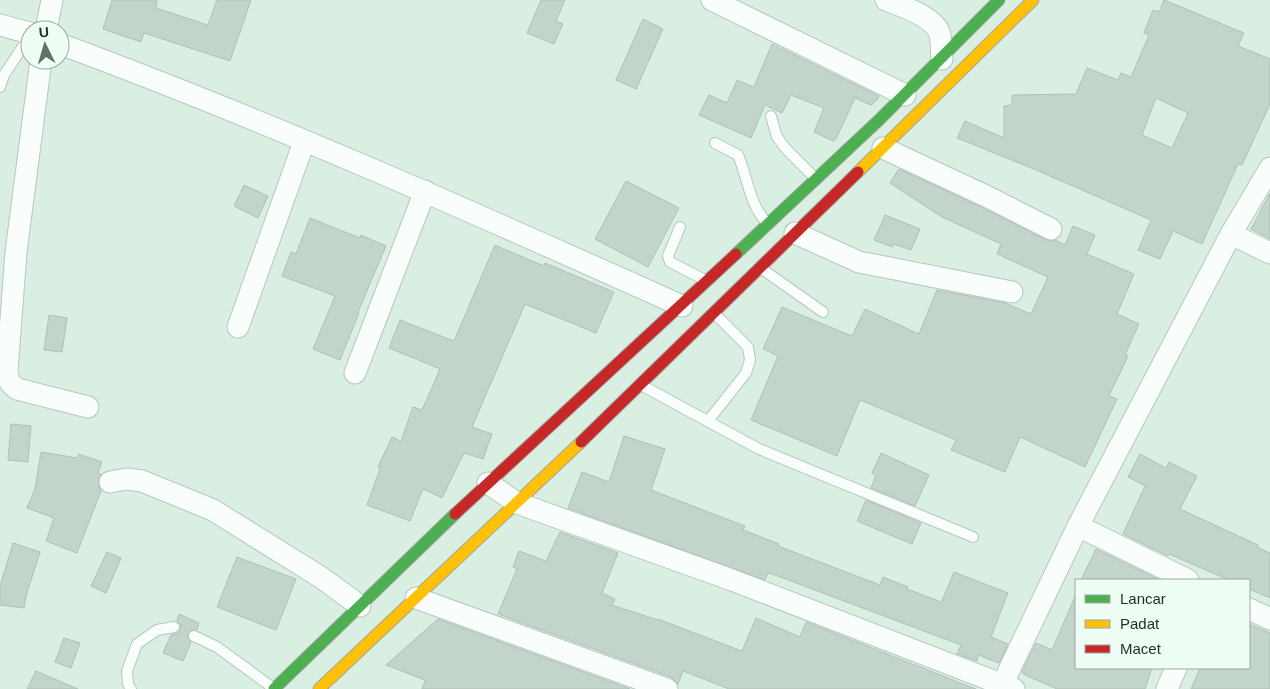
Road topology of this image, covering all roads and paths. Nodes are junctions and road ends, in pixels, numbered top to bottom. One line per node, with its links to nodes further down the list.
1 (52, 0): 6 (street)
2 (712, 0): 14 (street)
3 (886, 0): 11 (street)
4 (999, 0): 11 (main road)
5 (1033, 0): 18 (main road)
6 (48, 20)
7 (0, 25): 8 (street)
8 (20, 31)
9 (70, 48): 16 (street)
10 (20, 50): 13 (lane)
11 (942, 59): 14 (main road)
12 (39, 70): 27 (street)
13 (0, 87)
14 (905, 95): 20 (main road)
15 (771, 116): 20 (lane)
16 (304, 142): 21 (street); 36 (street)
17 (715, 143): 22 (lane)
18 (883, 148): 24 (street); 25 (main road)
19 (1270, 168): 26 (street)
20 (816, 179): 22 (main road)
21 (425, 191): 33 (street); 37 (street)
22 (768, 225): 30 (main road)
23 (680, 227): 31 (lane)
24 (1050, 229)
25 (795, 233): 29 (main road); 32 (street)
26 (1231, 234): 28 (street); 44 (street)
27 (8, 250): 39 (street)
28 (1270, 253)
29 (760, 267): 30 (main road); 34 (lane)
30 (733, 275): 31 (main road); 35 (main road)
31 (708, 282): 33 (main road)
32 (1012, 292)
33 (682, 306): 42 (main road)
34 (824, 312)
35 (713, 313): 38 (main road); 40 (lane)
36 (238, 327)
37 (355, 373)
38 (640, 384): 40 (lane); 43 (main road)
39 (88, 407)
40 (708, 421): 45 (lane)
41 (110, 482): 48 (street)
42 (488, 483): 43 (street); 48 (main road)
43 (517, 503): 47 (main road); 54 (street)
44 (1078, 526): 46 (street); 54 (street)
45 (972, 537)
46 (1186, 579)
47 (416, 598): 57 (main road); 58 (street)
48 (360, 606): 56 (main road)
49 (1250, 609): 50 (street)
50 (1270, 618)
51 (174, 627): 55 (lane)
52 (194, 636): 56 (lane)
53 (1176, 669): 59 (street)
54 (1006, 687)
55 (131, 689)
56 (274, 689)
57 (319, 689)
58 (667, 689)
59 (1167, 689)

